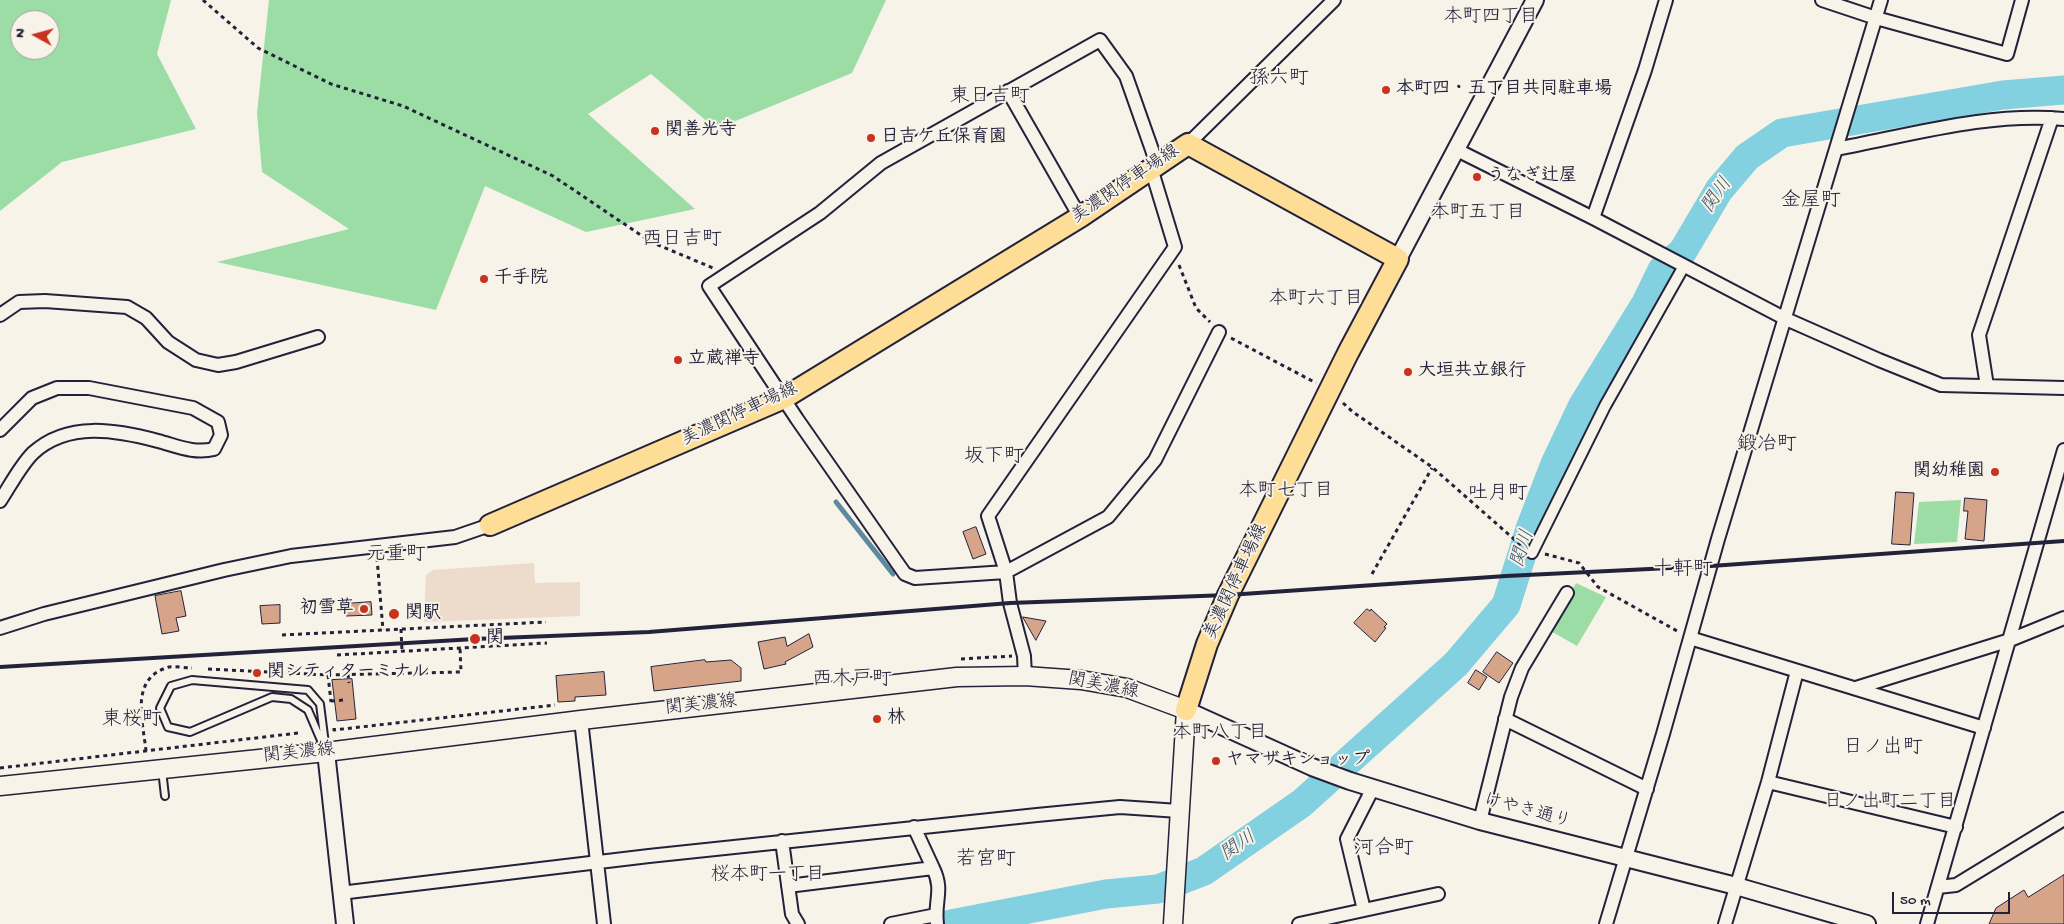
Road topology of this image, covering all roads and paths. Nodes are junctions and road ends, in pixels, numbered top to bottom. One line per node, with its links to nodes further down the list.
1 (203, 0): 20 (path)
2 (1334, 0): 12 (street)
3 (1535, 0): 13 (street)
4 (1666, 0): 16 (street)
5 (1822, 0): 8 (street)
6 (1881, 0): 8 (street)
7 (2022, 0): 8 (street)
8 (1876, 18): 11 (street)
9 (1008, 91): 14 (street); 15 (street); 20 (street)
10 (2058, 119): 11 (street); 25 (street)
11 (1838, 143): 22 (street)
12 (1188, 144): 14 (main road, 美濃関停車場線); 18 (main road, 美濃関停車場線)
13 (1457, 150): 16 (street); 18 (street)
14 (1154, 166): 15 (main road, 美濃関停車場線); 17 (street)
15 (1080, 216): 28 (main road, 美濃関停車場線)
16 (1593, 218): 19 (street)
17 (1175, 248): 23 (path); 37 (street)
18 (1398, 259): 27 (main road, 美濃関停車場線)
19 (1683, 266): 22 (street); 36 (street)
20 (727, 274): 28 (street)
21 (0, 314): 24 (street)
22 (1786, 319): 25 (street); 46 (street)
23 (1219, 332): 27 (path); 37 (street)
24 (318, 337)
25 (1987, 386): 26 (street)
26 (2064, 388)
27 (1330, 391): 31 (path); 62 (main road, 美濃関停車場線)
28 (784, 398): 33 (main road, 美濃関停車場線); 37 (street)
29 (0, 430): 32 (street)
30 (2064, 450): 47 (street)
31 (1432, 467): 34 (path); 38 (path)
32 (0, 501)
33 (490, 525): 35 (street)
34 (1516, 543)
35 (376, 547): 42 (street); 44 (path)
36 (1532, 552): 46 (path)
37 (1006, 572): 52 (street)
38 (1372, 574)
39 (1567, 593): 64 (street)
40 (2064, 618): 47 (street)
41 (546, 622): 43 (path)
42 (0, 628)
43 (401, 629): 44 (path); 50 (path)
44 (383, 630): 45 (path)
45 (282, 635)
46 (1690, 638): 54 (street); 75 (street)
47 (2010, 640): 58 (street); 67 (street)
48 (547, 644): 49 (path)
49 (460, 648): 50 (path); 55 (path)
50 (402, 651): 51 (path)
51 (337, 655)
52 (1024, 656): 53 (path); 56 (street)
53 (955, 660)
54 (1798, 671): 58 (street); 72 (street)
55 (348, 674): 57 (path); 60 (path)
56 (1025, 676): 62 (main road, 関美濃線); 66 (main road, 関美濃線)
57 (349, 683)
58 (1855, 688): 67 (street)
59 (344, 700): 60 (path)
60 (331, 702): 63 (path)
61 (561, 704): 65 (path)
62 (1186, 710): 74 (street, けやき通り); 77 (main road)
63 (332, 711)
64 (1505, 719): 75 (street); 79 (street)
65 (333, 720)
66 (581, 720): 69 (main road, 関美濃線); 84 (street)
67 (1984, 728): 81 (street)
68 (298, 733): 70 (path)
69 (326, 752): 69 (lane); 71 (main road, 関美濃線); 89 (street)
70 (0, 768)
71 (162, 769): 73 (main road, 関美濃線); 76 (lane)
72 (1768, 782): 81 (street); 87 (street)
73 (0, 786)
74 (1373, 788): 79 (street, けやき通り); 91 (street)
75 (1647, 789): 83 (street)
76 (164, 796)
77 (1179, 810): 80 (street); 97 (main road)
78 (2064, 819): 88 (street)
79 (1480, 821): 83 (street, けやき通り)
80 (914, 827): 82 (street); 85 (street)
81 (1956, 827): 88 (street)
82 (782, 842): 84 (street); 86 (street)
83 (1626, 859): 87 (street, けやき通り); 99 (street)
84 (598, 862): 89 (street); 94 (street)
85 (933, 868): 86 (street); 92 (street)
86 (788, 886): 95 (street)
87 (1736, 886): 100 (street); 101 (street, けやき通り)
88 (1938, 887): 102 (street)
89 (340, 893): 93 (street)
90 (1438, 894): 91 (street)
91 (1364, 910): 98 (street)
92 (936, 920): 96 (street)
93 (344, 924)
94 (604, 924)
95 (798, 924)
96 (891, 924)
97 (1173, 924)
98 (1299, 924)
99 (1606, 924)
100 (1725, 924)
101 (1867, 924)
102 (1927, 924)

